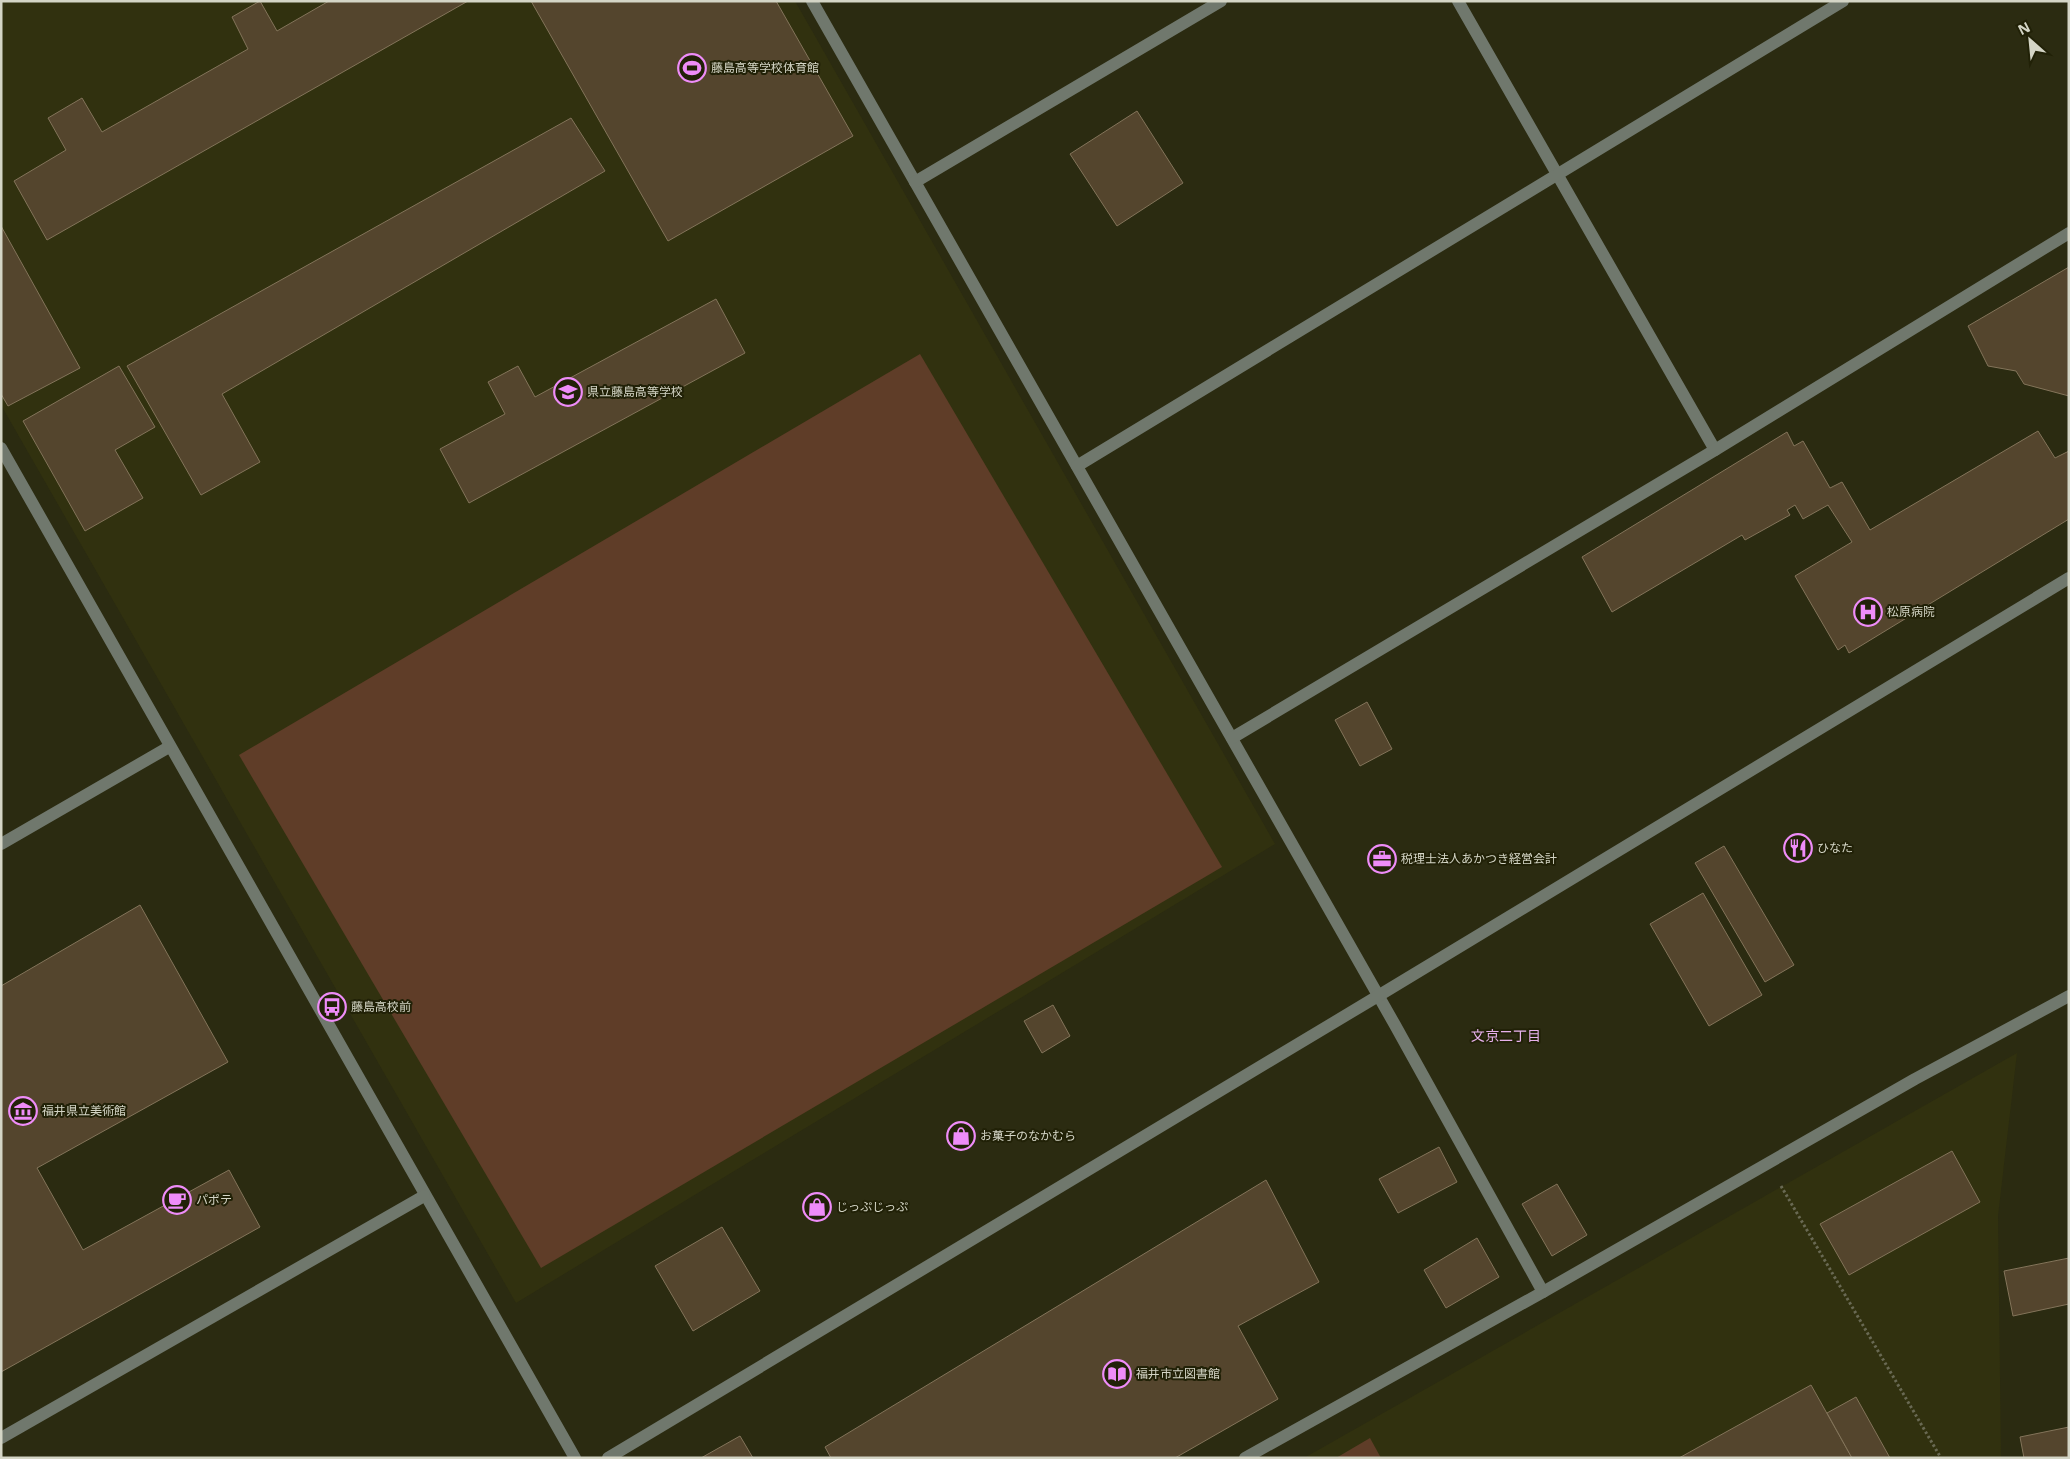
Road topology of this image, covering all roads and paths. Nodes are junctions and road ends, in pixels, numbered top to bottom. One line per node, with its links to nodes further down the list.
1 (812, 1): 6 (street)
2 (1220, 1): 6 (street)
3 (1458, 1): 5 (street)
4 (1843, 1): 5 (street)
5 (1558, 174): 9 (street); 10 (street)
6 (915, 182): 10 (street)
7 (2069, 233): 9 (street)
8 (1, 448): 13 (street)
9 (1715, 450): 12 (street)
10 (1077, 466): 12 (street)
11 (2069, 578): 15 (street)
12 (1232, 738): 15 (street)
13 (169, 747): 14 (street); 18 (street)
14 (1, 844)
15 (1378, 996): 19 (street); 22 (street)
16 (2069, 996): 17 (street)
17 (1768, 1163): 19 (street); 24 (path)
18 (424, 1196): 20 (street); 21 (street)
19 (1543, 1292): 23 (street)
20 (1, 1438)
21 (575, 1458)
22 (608, 1458)
23 (1245, 1458)
24 (1941, 1458)

